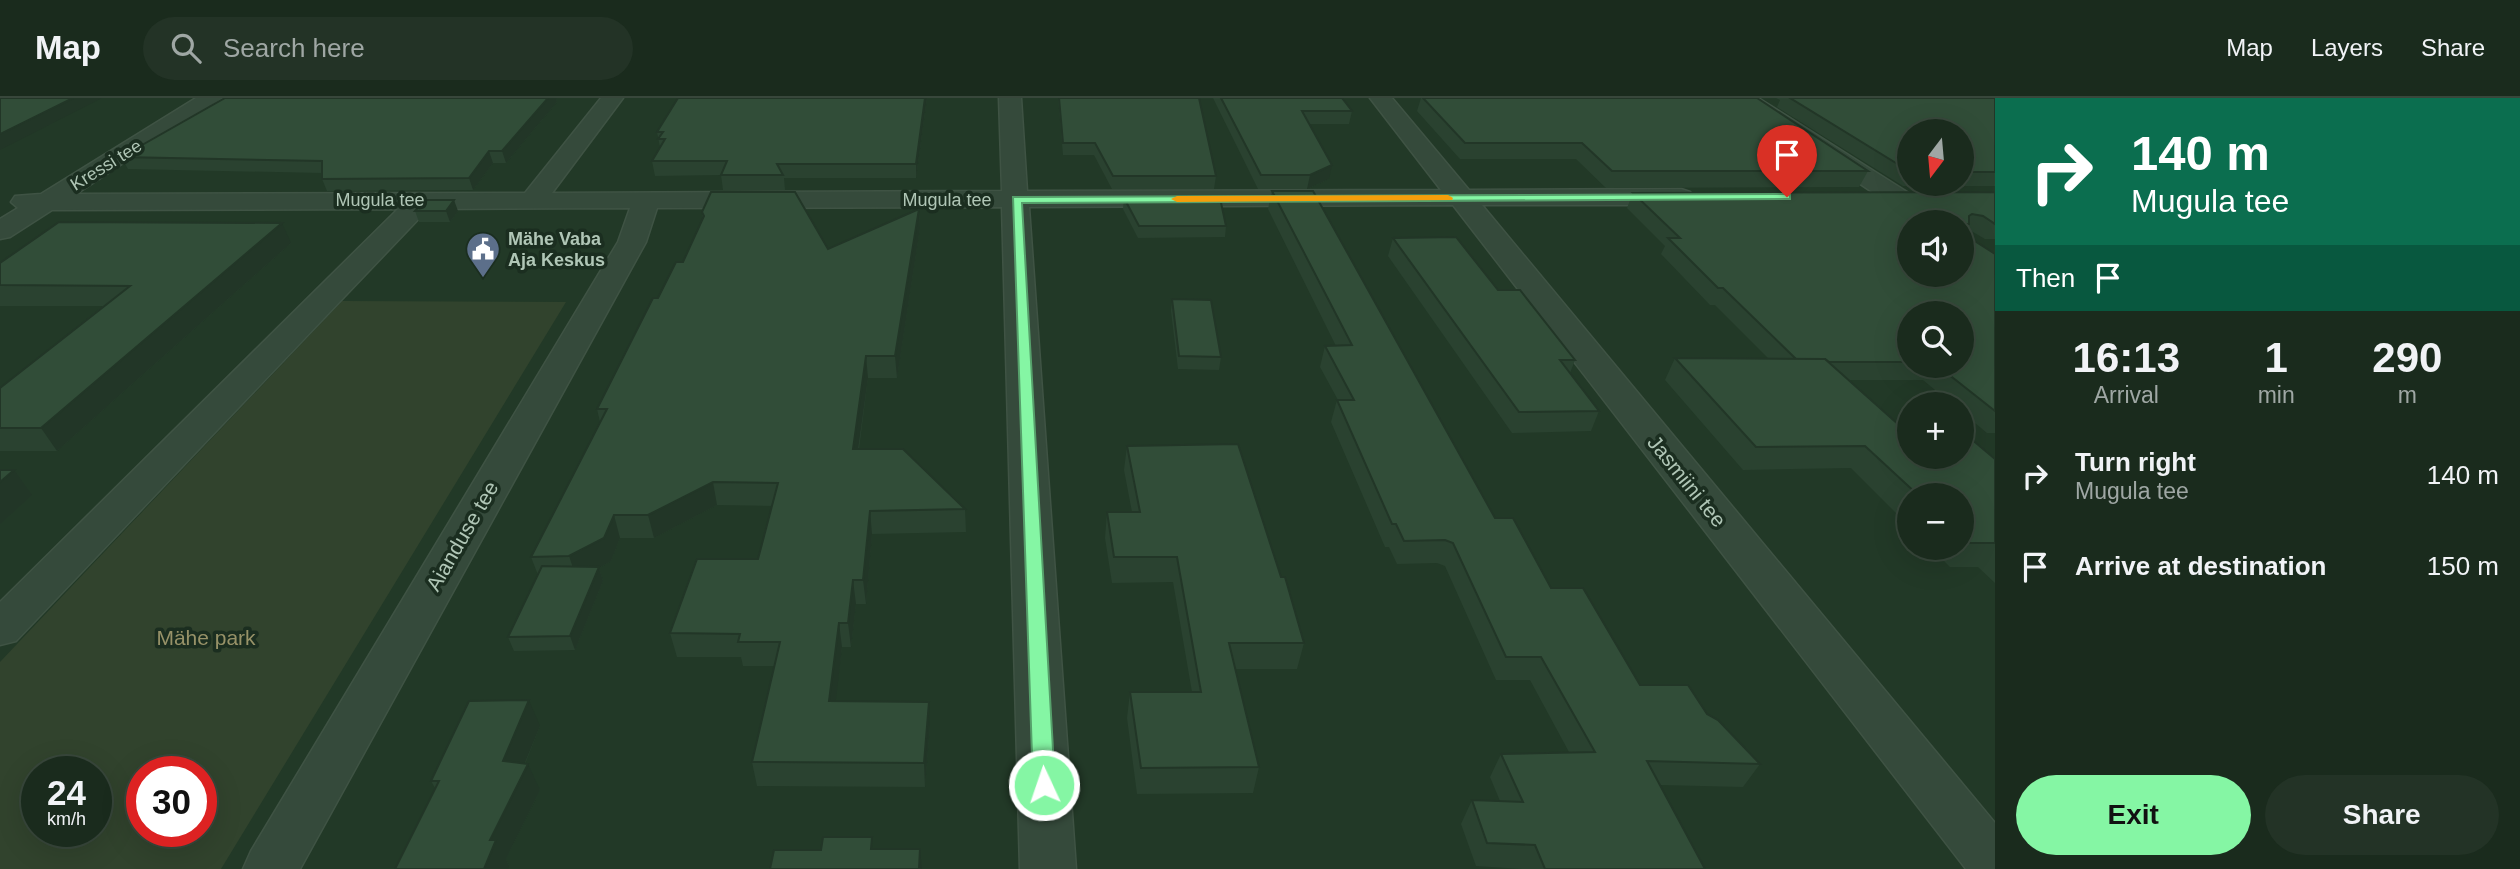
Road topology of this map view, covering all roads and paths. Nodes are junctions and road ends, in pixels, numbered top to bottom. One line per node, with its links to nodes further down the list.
1 (211, 98): 15 (street, Kressi tee)
2 (612, 98): 12 (street)
3 (1010, 98): 14 (street)
4 (1381, 98): 10 (street, Jasmiini tee)
5 (1743, 98): 8 (street)
6 (1705, 197): 10 (street, Mugula tee)
7 (1855, 197): 8 (street)
8 (1896, 197): 9 (street); 16 (street)
9 (1945, 197)
10 (1460, 198): 14 (street, Mugula tee); 19 (street, Jasmiini tee)
11 (422, 200): 12 (street, Mugula tee); 15 (street, Mugula tee); 18 (street)
12 (533, 200): 13 (street, Mugula tee)
13 (646, 200): 14 (street, Mugula tee); 20 (street, Aianduse tee)
14 (1017, 200): 21 (street)
15 (36, 202): 17 (street, Kressi tee)
16 (1916, 210)
17 (0, 232)
18 (0, 629)
19 (1995, 864)
20 (271, 869)
21 (1048, 869)

